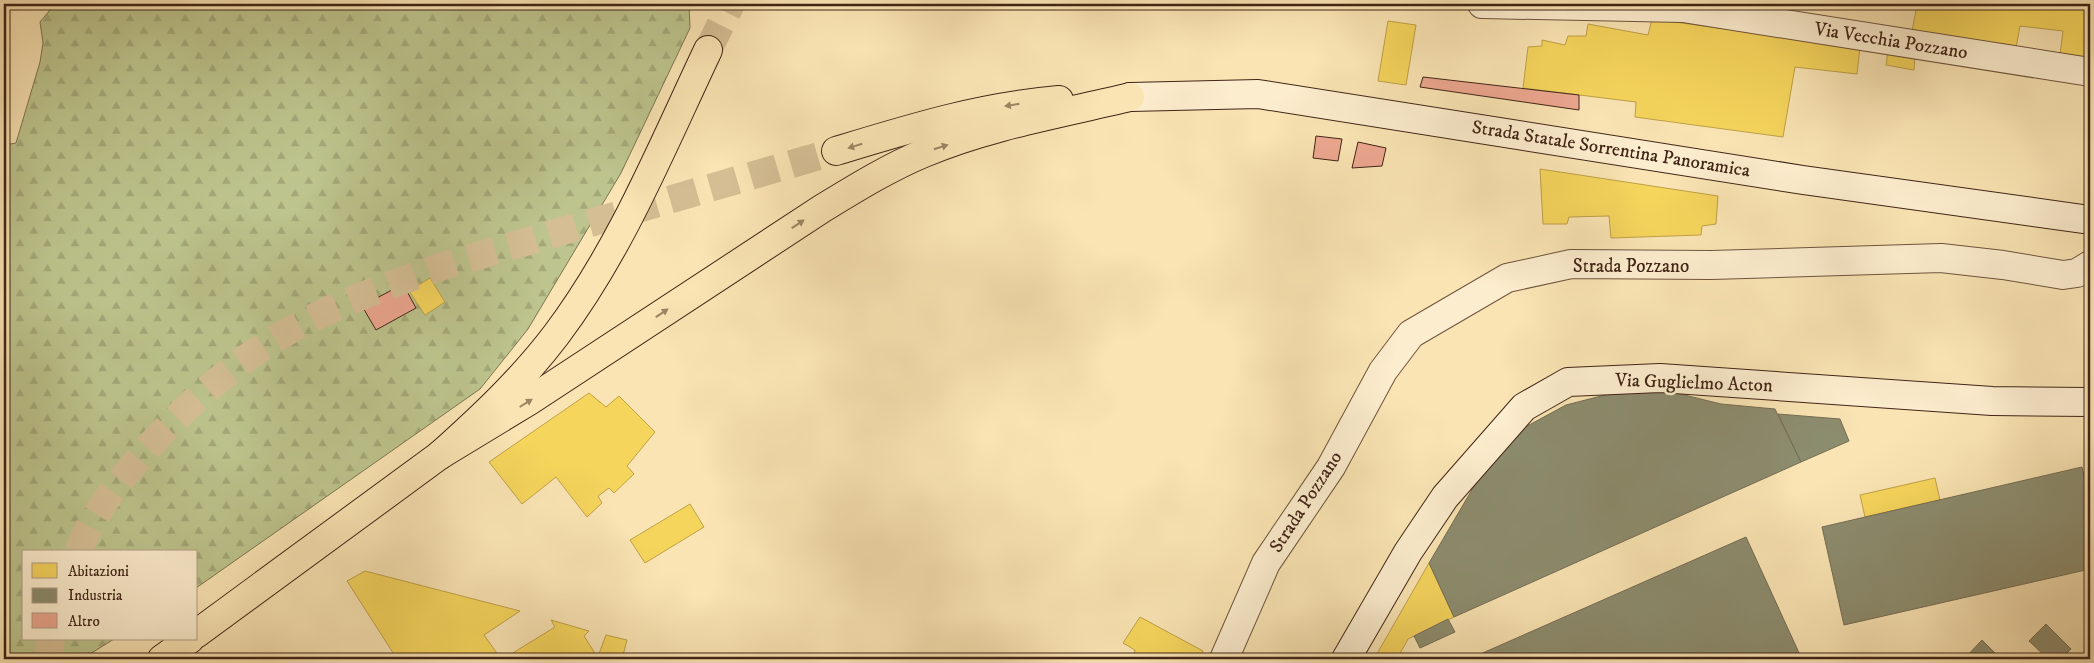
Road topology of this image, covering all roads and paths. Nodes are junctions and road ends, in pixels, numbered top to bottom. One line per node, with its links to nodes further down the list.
1 (1482, 4): 3 (street, Via Vecchia Pozzano)
2 (708, 50): 9 (main road)
3 (2090, 72)
4 (1130, 97): 5 (main road, one-way to 5); 6 (street, Strada Statale Sorrentina Panoramica); 9 (main road, one-way to 4)
5 (836, 152)
6 (2090, 220)
7 (2090, 265): 13 (street, Strada Pozzano)
8 (2090, 402): 14 (street, Via Guglielmo Acton)
9 (440, 455): 10 (main road)
10 (198, 633)
11 (189, 640): 12 (main road)
12 (162, 659)
13 (1224, 659)
14 (1346, 659)

